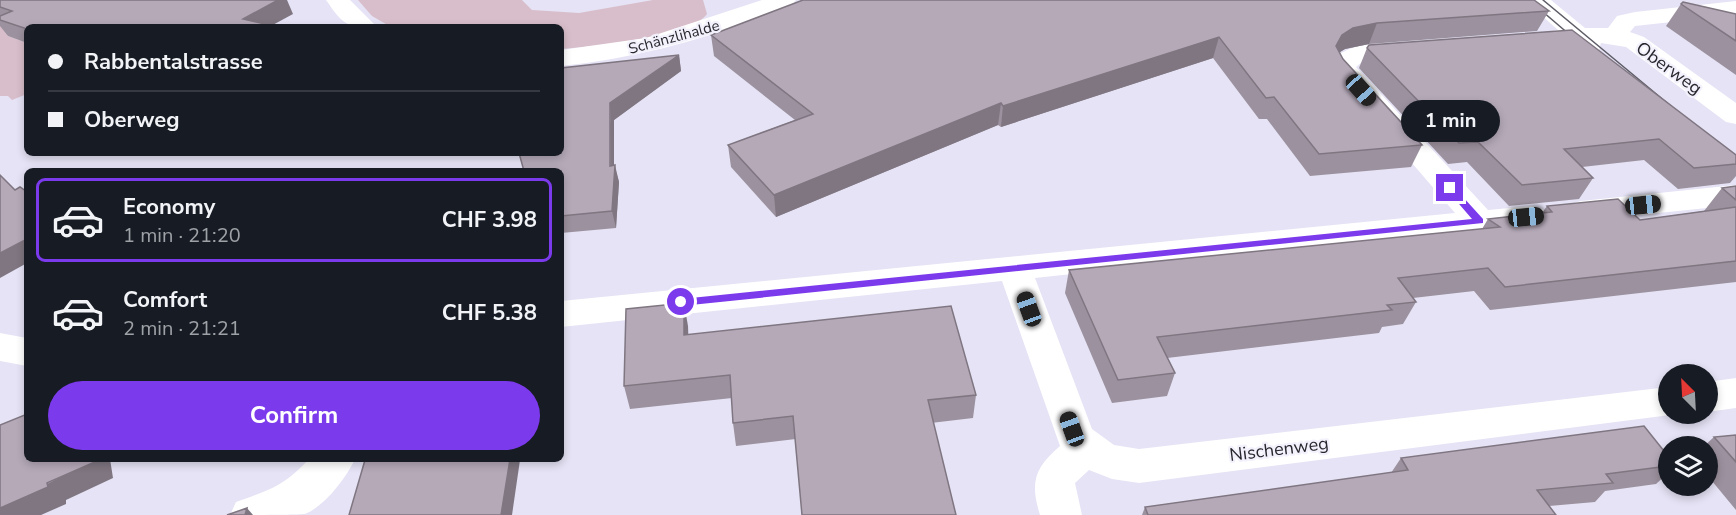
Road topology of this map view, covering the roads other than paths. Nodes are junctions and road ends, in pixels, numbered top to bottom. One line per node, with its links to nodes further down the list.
1 (338, 0): 5 (street)
2 (784, 0): 9 (street, Schänzlihalde)
3 (1536, 0): 8 (street)
4 (1736, 8): 8 (street)
5 (361, 24)
6 (1510, 42): 8 (street, Oberweg)
7 (1440, 48): 12 (street)
8 (1612, 48): 10 (street, Oberweg)
9 (564, 58)
10 (1736, 116)
11 (1736, 195): 12 (street)
12 (1480, 221): 13 (street)
13 (1015, 269): 14 (street); 20 (street)
14 (564, 314)
15 (0, 348): 16 (street)
16 (24, 352)
17 (1736, 393): 18 (street)
18 (1718, 395)
19 (1658, 403): 20 (street, Nischenweg)
20 (1085, 449): 23 (street)
21 (332, 462): 22 (street)
22 (251, 515)
23 (1061, 515)

